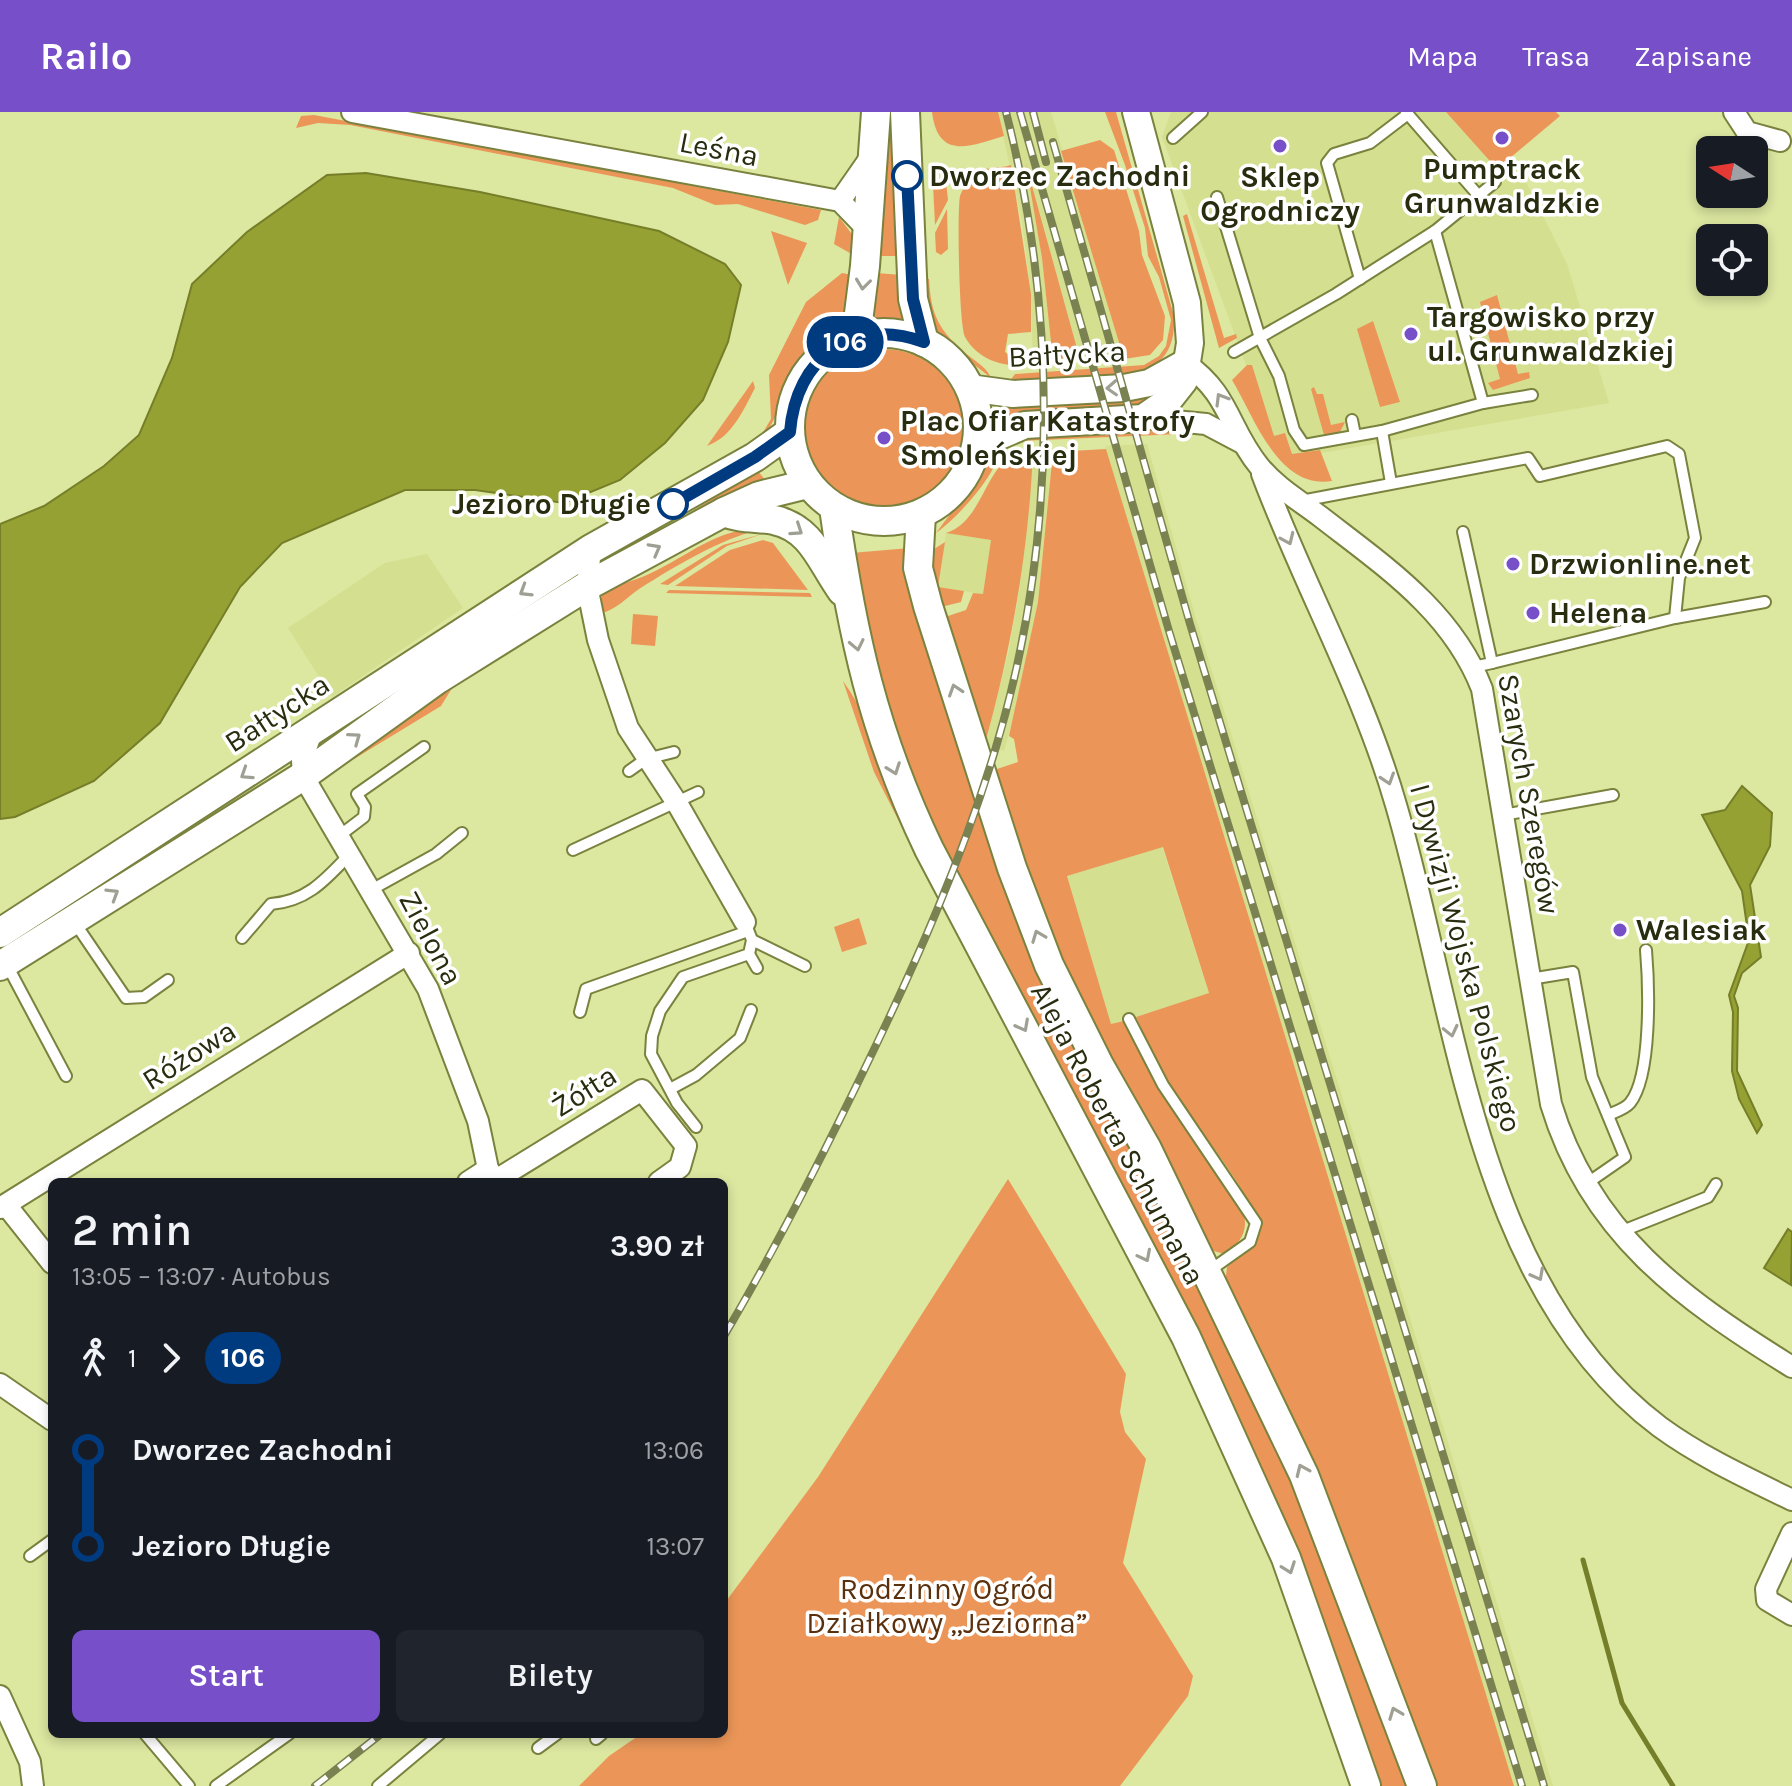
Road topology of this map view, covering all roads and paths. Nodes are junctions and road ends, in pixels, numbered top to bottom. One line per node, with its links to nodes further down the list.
1 (352, 112): 14 (street, Leśna)
2 (876, 112): 10 (main road)
3 (905, 112): 20 (main road)
4 (1136, 112): 22 (street)
5 (1202, 112): 8 (lane)
6 (1734, 112): 9 (street)
7 (1407, 113): 12 (lane); 17 (lane)
8 (1173, 138)
9 (1780, 141)
10 (875, 150): 14 (street); 15 (main road)
11 (1495, 182): 12 (lane)
12 (1478, 195): 16 (lane)
13 (1217, 197): 19 (lane)
14 (840, 201): 15 (street)
15 (868, 230): 18 (main road, one-way to 18)
16 (1435, 231): 17 (lane); 25 (lane)
17 (1360, 279): 19 (lane)
18 (856, 337): 20 (main road); 29 (main road)
19 (1260, 338): 21 (lane); 30 (lane)
20 (924, 342): 23 (main road)
21 (1234, 352)
22 (1185, 363): 23 (street, Bałtycka, one-way to 23); 26 (street); 31 (street, Szarych Szeregów, one-way to 22)
23 (969, 388): 32 (main road)
24 (1532, 395): 25 (lane)
25 (1483, 403): 28 (lane)
26 (1143, 418): 31 (street); 32 (street)
27 (1352, 420): 30 (lane)
28 (1382, 431): 30 (lane); 34 (lane)
29 (790, 432): 35 (main road); 41 (main road, Bałtycka)
30 (1355, 435)
31 (1245, 445): 33 (street, Szarych Szeregów)
32 (976, 446): 39 (main road)
33 (1260, 467): 36 (street, Szarych Szeregów); 93 (street, I Dywizji Wojska Polskiego, one-way to 93)
34 (1391, 483): 36 (lane); 45 (lane)
35 (808, 484): 37 (main road); 38 (main road)
36 (1299, 501): 46 (street, Szarych Szeregów)
37 (834, 508): 39 (main road); 43 (main road, Aleja Roberta Schumana)
38 (724, 512): 42 (main road, one-way to 38); 43 (main road, one-way to 43)
39 (921, 514): 89 (main road, Aleja Roberta Schumana, one-way to 39)
40 (1463, 532): 46 (lane)
41 (591, 549): 42 (street); 47 (main road, Bałtycka, one-way to 47)
42 (587, 586): 50 (street); 51 (main road, one-way to 42)
43 (846, 595): 108 (main road, Aleja Roberta Schumana, one-way to 108)
44 (1765, 602): 45 (lane)
45 (1675, 618): 46 (lane)
46 (1483, 665): 55 (street, Szarych Szeregów)
47 (312, 732): 51 (street); 63 (main road, Bałtycka, one-way to 63)
48 (424, 747): 57 (lane)
49 (674, 752): 50 (lane)
50 (638, 765): 54 (street)
51 (303, 776): 57 (street, Zielona); 61 (main road, one-way to 51)
52 (698, 792): 54 (lane)
53 (1613, 795): 55 (lane)
54 (677, 803): 58 (lane); 62 (street)
55 (1503, 815): 71 (street, Szarych Szeregów)
56 (462, 833): 60 (lane)
57 (339, 836): 59 (street, Zielona)
58 (573, 850)
59 (350, 854): 60 (street, Zielona); 64 (lane)
60 (371, 890): 66 (street, Zielona)
61 (72, 919): 68 (main road); 72 (lane)
62 (748, 931): 67 (lane); 69 (lane); 74 (lane)
63 (0, 933)
64 (242, 938)
65 (1646, 950): 78 (lane)
66 (409, 953): 80 (street, Zielona); 81 (street, Różowa)
67 (749, 954): 70 (lane); 77 (lane)
68 (3, 964): 76 (lane)
69 (805, 966)
70 (757, 968)
71 (1530, 979): 78 (lane); 85 (street, Szarych Szeregów)
72 (168, 980)
73 (751, 1010): 77 (lane)
74 (580, 1012)
75 (1129, 1019): 89 (lane)
76 (66, 1076)
77 (672, 1088): 79 (lane)
78 (1608, 1115): 85 (lane)
79 (696, 1127)
80 (494, 1177): 82 (street, Żółta)
81 (49, 1178)
82 (665, 1178)
83 (48, 1179): 86 (street, Różowa)
84 (1716, 1184): 87 (lane)
85 (1584, 1185): 87 (street, Szarych Szeregów)
86 (3, 1207): 88 (street)
87 (1618, 1233): 90 (street, Szarych Szeregów)
88 (48, 1258)
89 (1207, 1272): 109 (main road, Aleja Roberta Schumana, one-way to 89)
90 (1792, 1367)
91 (0, 1384): 92 (street)
92 (48, 1417)
93 (1792, 1500)
94 (1792, 1533): 97 (street)
95 (48, 1543): 96 (lane)
96 (30, 1556)
97 (1792, 1615)
98 (0, 1696): 104 (street)
99 (148, 1738): 105 (lane)
100 (283, 1738): 106 (lane)
101 (435, 1738): 107 (lane)
102 (552, 1738): 103 (lane)
103 (538, 1748)
104 (33, 1786)
105 (189, 1786)
106 (216, 1786)
107 (378, 1786)
108 (1366, 1786)
109 (1422, 1786)

